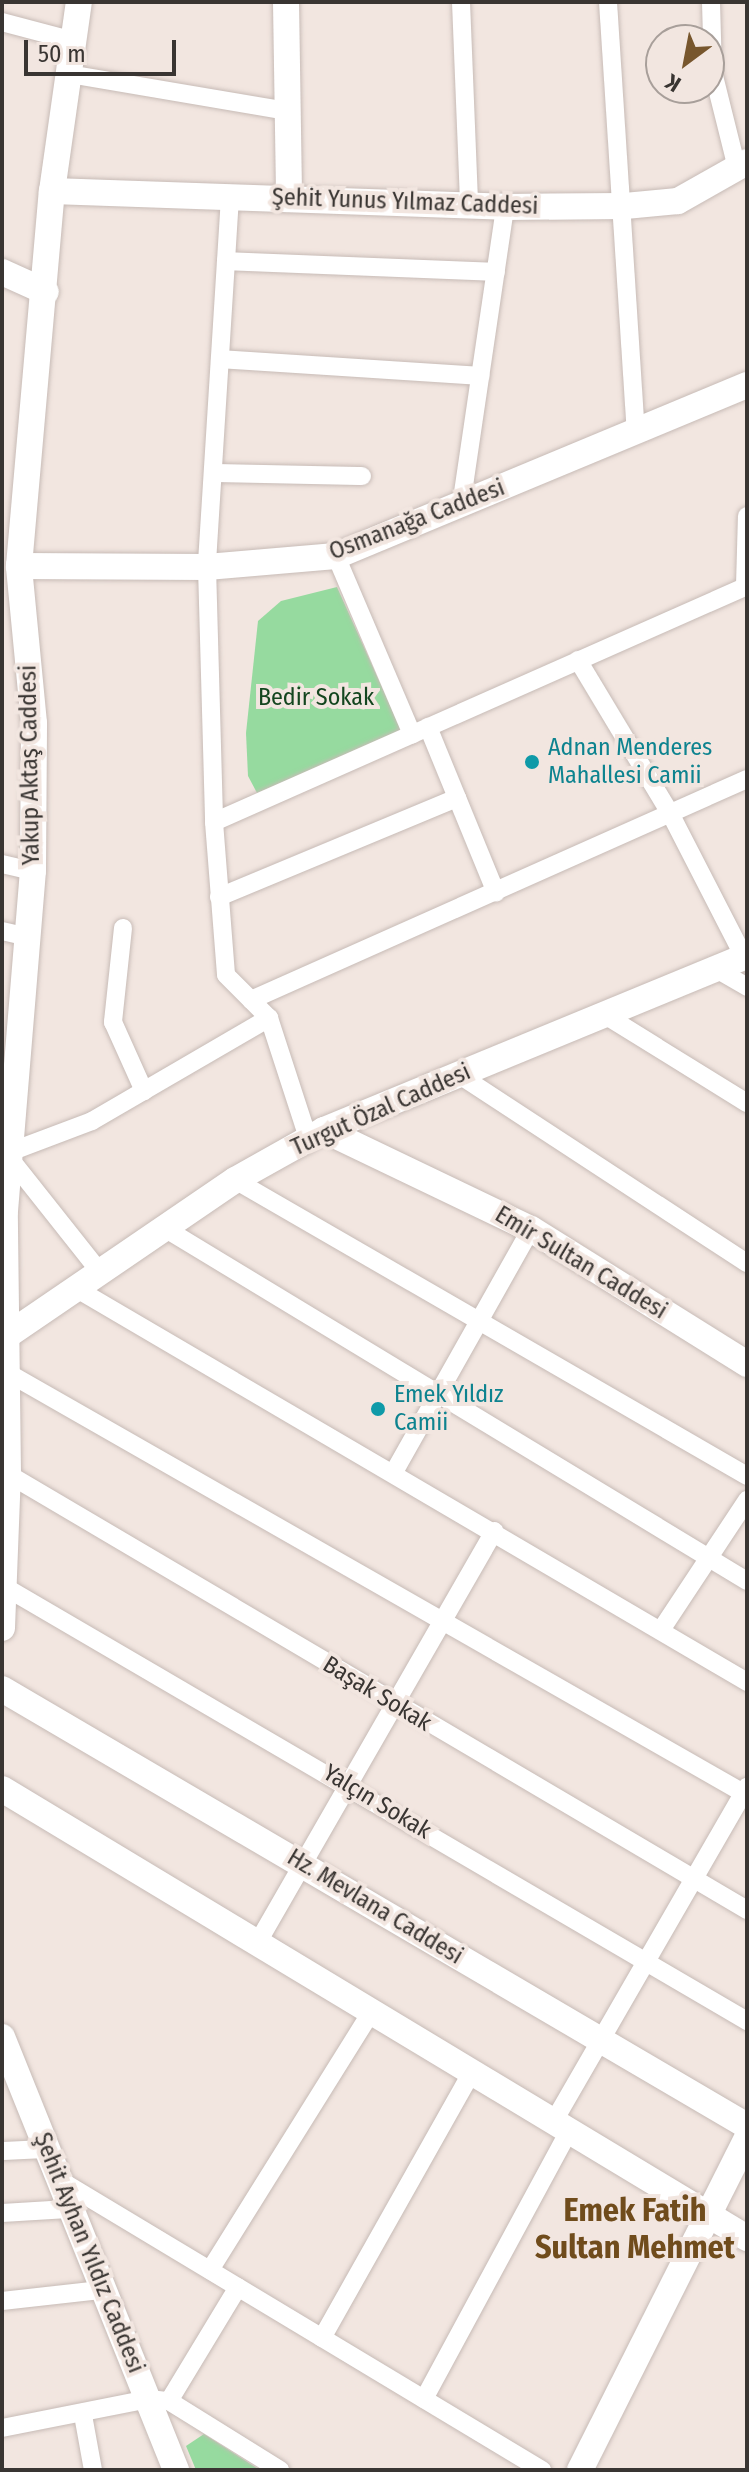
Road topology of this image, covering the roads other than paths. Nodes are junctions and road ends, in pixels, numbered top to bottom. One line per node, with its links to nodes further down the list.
1 (79, 2): 8 (street, Yakup Aktaş Caddesi)
2 (286, 2): 10 (street)
3 (455, 2): 4 (street)
4 (461, 2): 15 (street)
5 (608, 2): 16 (street)
6 (711, 2): 11 (street)
7 (2, 22): 8 (street)
8 (74, 41): 9 (street, Yakup Aktaş Caddesi)
9 (69, 74): 10 (street); 12 (street, Yakup Aktaş Caddesi)
10 (288, 111): 14 (street)
11 (742, 165): 16 (street, Şehit Yunus Yılmaz Caddesi)
12 (52, 191): 13 (street, Şehit Yunus Yılmaz Caddesi); 21 (street, Yakup Aktaş Caddesi)
13 (230, 197): 14 (street, Şehit Yunus Yılmaz Caddesi); 18 (street)
14 (289, 199): 15 (street, Şehit Yunus Yılmaz Caddesi)
15 (469, 205): 17 (street, Şehit Yunus Yılmaz Caddesi)
16 (625, 206): 17 (street, Şehit Yunus Yılmaz Caddesi); 25 (street)
17 (505, 207): 20 (street)
18 (226, 261): 20 (street); 22 (street)
19 (2, 272): 21 (street)
20 (496, 272): 23 (street)
21 (46, 292): 31 (street, Yakup Aktaş Caddesi)
22 (220, 359): 23 (street); 26 (street)
23 (480, 376): 28 (street)
24 (747, 385): 25 (street, Osmanağa Caddesi)
25 (636, 432): 28 (street, Osmanağa Caddesi)
26 (213, 473): 27 (street); 32 (street)
27 (362, 476)
28 (461, 506): 30 (street, Osmanağa Caddesi)
29 (747, 516): 33 (street)
30 (336, 556): 32 (street, Osmanağa Caddesi); 35 (street)
31 (11, 566): 32 (street, Osmanağa Caddesi); 41 (street, Yakup Aktaş Caddesi)
32 (207, 567): 39 (street)
33 (746, 586): 34 (street)
34 (578, 660): 35 (street); 38 (street)
35 (420, 731): 37 (street); 39 (street)
36 (747, 779): 38 (street)
37 (457, 798): 42 (street); 43 (street)
38 (670, 813): 42 (street); 47 (street)
39 (214, 822): 43 (street)
40 (2, 864): 41 (street)
41 (33, 871): 46 (street, Yakup Aktaş Caddesi)
42 (496, 893): 50 (street)
43 (219, 897): 50 (street)
44 (123, 928): 55 (street)
45 (2, 931): 46 (street)
46 (29, 937): 53 (street, Yakup Aktaş Caddesi)
47 (746, 956): 48 (street, Turgut Özal Caddesi)
48 (718, 970): 49 (street); 51 (street, Turgut Özal Caddesi)
49 (747, 987)
50 (251, 1000): 52 (street)
51 (605, 1015): 54 (street, Turgut Özal Caddesi); 56 (street)
52 (269, 1018): 55 (street); 57 (street)
53 (11, 1057): 58 (street, Yakup Aktaş Caddesi)
54 (461, 1076): 57 (street, Turgut Özal Caddesi); 63 (street)
55 (144, 1091): 58 (street)
56 (747, 1103)
57 (316, 1134): 59 (street, Turgut Özal Caddesi); 62 (street, Emir Sultan Caddesi)
58 (5, 1156): 60 (street, Yakup Aktaş Caddesi); 64 (street)
59 (235, 1180): 61 (street, Turgut Özal Caddesi); 67 (street)
60 (4, 1211): 66 (street, Yakup Aktaş Caddesi)
61 (166, 1229): 64 (street, Turgut Özal Caddesi); 71 (street)
62 (531, 1229): 67 (street); 69 (street, Emir Sultan Caddesi)
63 (747, 1263)
64 (100, 1272): 65 (street, Turgut Özal Caddesi)
65 (77, 1289): 68 (street, Turgut Özal Caddesi); 72 (street)
66 (2, 1299): 68 (street, Yakup Aktaş Caddesi)
67 (478, 1321): 71 (street); 74 (street)
68 (2, 1339): 70 (street)
69 (747, 1364)
70 (3, 1370): 73 (street); 81 (street)
71 (437, 1393): 72 (street); 77 (street)
72 (394, 1472): 76 (street)
73 (8, 1474): 79 (street); 86 (street, Başak Sokak)
74 (747, 1476)
75 (747, 1500): 77 (street)
76 (494, 1531): 81 (street); 83 (street)
77 (707, 1558): 78 (street); 83 (street)
78 (747, 1581)
79 (5, 1587): 80 (street); 87 (street, Yalçın Sokak)
80 (2, 1617): 82 (street)
81 (443, 1620): 86 (street); 89 (street)
82 (2, 1628)
83 (661, 1630): 84 (street)
84 (747, 1682)
85 (2, 1689): 90 (street, Hz. Mevlana Caddesi)
86 (395, 1705): 87 (street); 91 (street, Başak Sokak)
87 (349, 1785): 90 (street); 94 (street, Yalçın Sokak)
88 (2, 1789): 93 (street)
89 (746, 1792): 91 (street)
90 (304, 1864): 93 (street); 98 (street, Hz. Mevlana Caddesi)
91 (694, 1879): 92 (street, Başak Sokak); 94 (street)
92 (747, 1910)
93 (258, 1942): 95 (street)
94 (646, 1962): 96 (street, Yalçın Sokak); 98 (street)
95 (372, 2011): 99 (street); 111 (street)
96 (747, 2021)
97 (2, 2037): 100 (street, Şehit Ayhan Yıldız Caddesi)
98 (599, 2041): 101 (street); 102 (street, Hz. Mevlana Caddesi)
99 (472, 2072): 101 (street); 115 (street)
100 (10, 2074): 104 (street, Şehit Ayhan Yıldız Caddesi)
101 (561, 2126): 109 (street); 116 (street)
102 (747, 2126)
103 (747, 2138): 109 (street)
104 (46, 2149): 105 (street); 106 (street, Şehit Ayhan Yıldız Caddesi)
105 (2, 2151)
106 (56, 2178): 107 (street, Şehit Ayhan Yıldız Caddesi); 111 (street)
107 (68, 2209): 108 (street); 113 (street, Şehit Ayhan Yıldız Caddesi)
108 (2, 2213)
109 (706, 2214): 110 (street); 124 (street)
110 (747, 2238)
111 (210, 2270): 112 (street)
112 (238, 2287): 115 (street); 117 (street)
113 (100, 2290): 114 (street); 117 (street, Şehit Ayhan Yıldız Caddesi)
114 (2, 2301)
115 (322, 2338): 116 (street)
116 (424, 2399): 123 (street)
117 (159, 2400): 118 (street); 121 (street, Şehit Ayhan Yıldız Caddesi); 122 (street)
118 (83, 2415): 119 (street); 120 (street)
119 (2, 2428)
120 (93, 2470)
121 (176, 2470)
122 (280, 2470)
123 (542, 2470)
124 (580, 2470)

